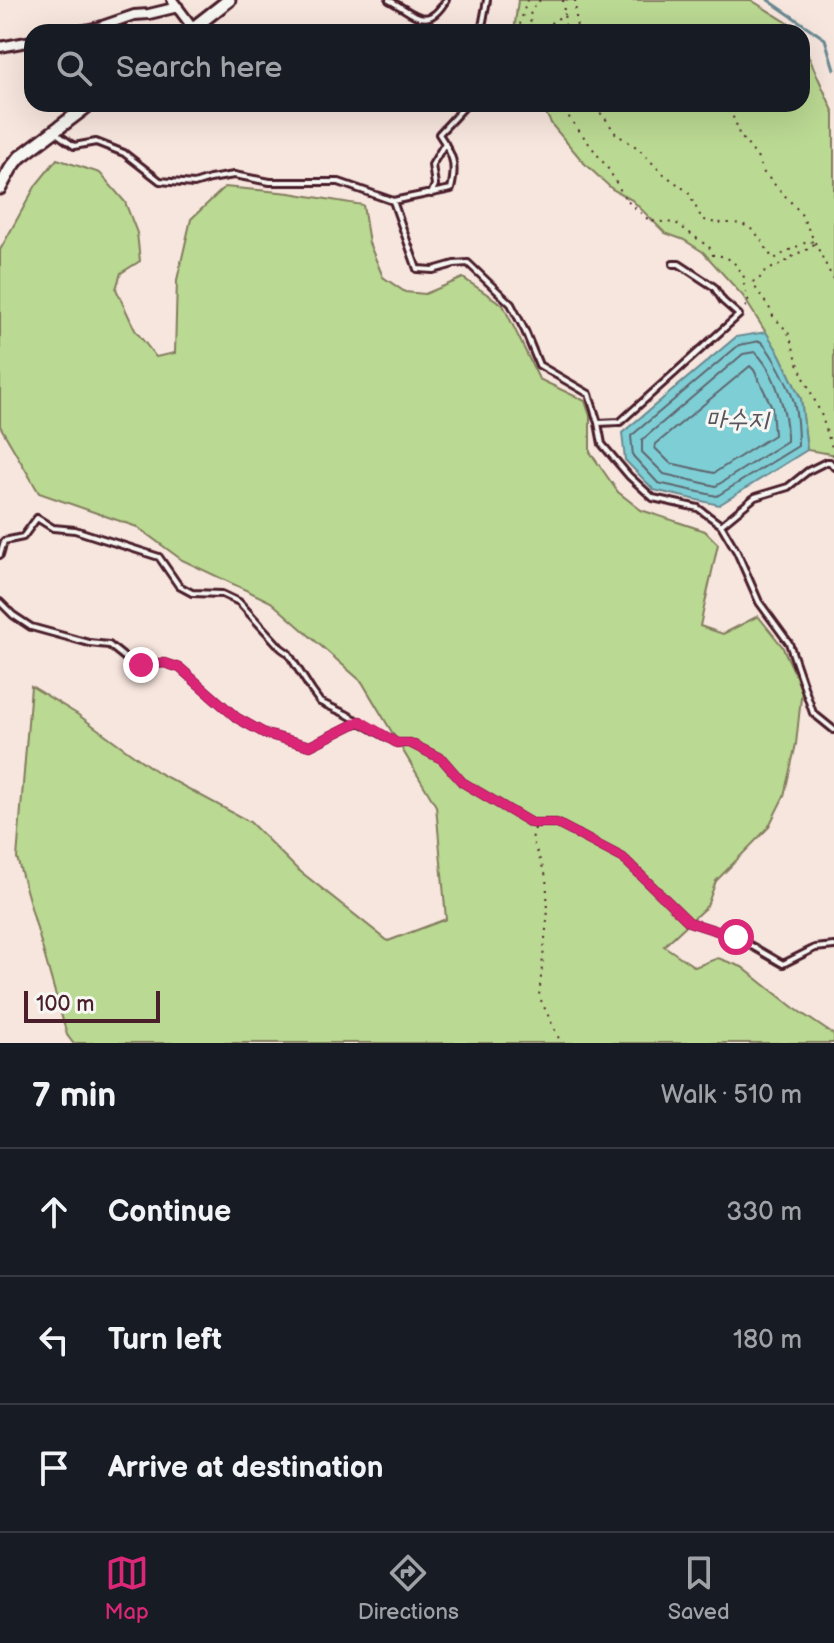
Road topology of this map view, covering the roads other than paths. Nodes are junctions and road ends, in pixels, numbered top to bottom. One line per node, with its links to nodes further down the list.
1 (229, 0): 8 (street)
2 (389, 0): 3 (lane)
3 (446, 0)
4 (487, 0): 9 (lane)
5 (175, 4): 6 (street); 7 (street)
6 (108, 24)
7 (187, 24)
8 (199, 24)
9 (482, 24)
10 (24, 42): 11 (street)
11 (0, 47)
12 (79, 112): 14 (street)
13 (460, 112): 15 (lane)
14 (54, 131): 16 (street); 18 (lane)
15 (445, 143): 17 (lane); 17 (lane)
16 (0, 188)
17 (431, 194): 18 (lane)
18 (393, 201): 20 (lane)
19 (673, 264): 20 (lane)
20 (598, 423): 22 (lane)
21 (834, 467): 22 (lane)
22 (721, 525): 26 (lane)
23 (0, 555): 25 (lane)
24 (0, 602): 25 (lane)
25 (360, 721): 27 (lane)
26 (834, 730)
27 (834, 946)

